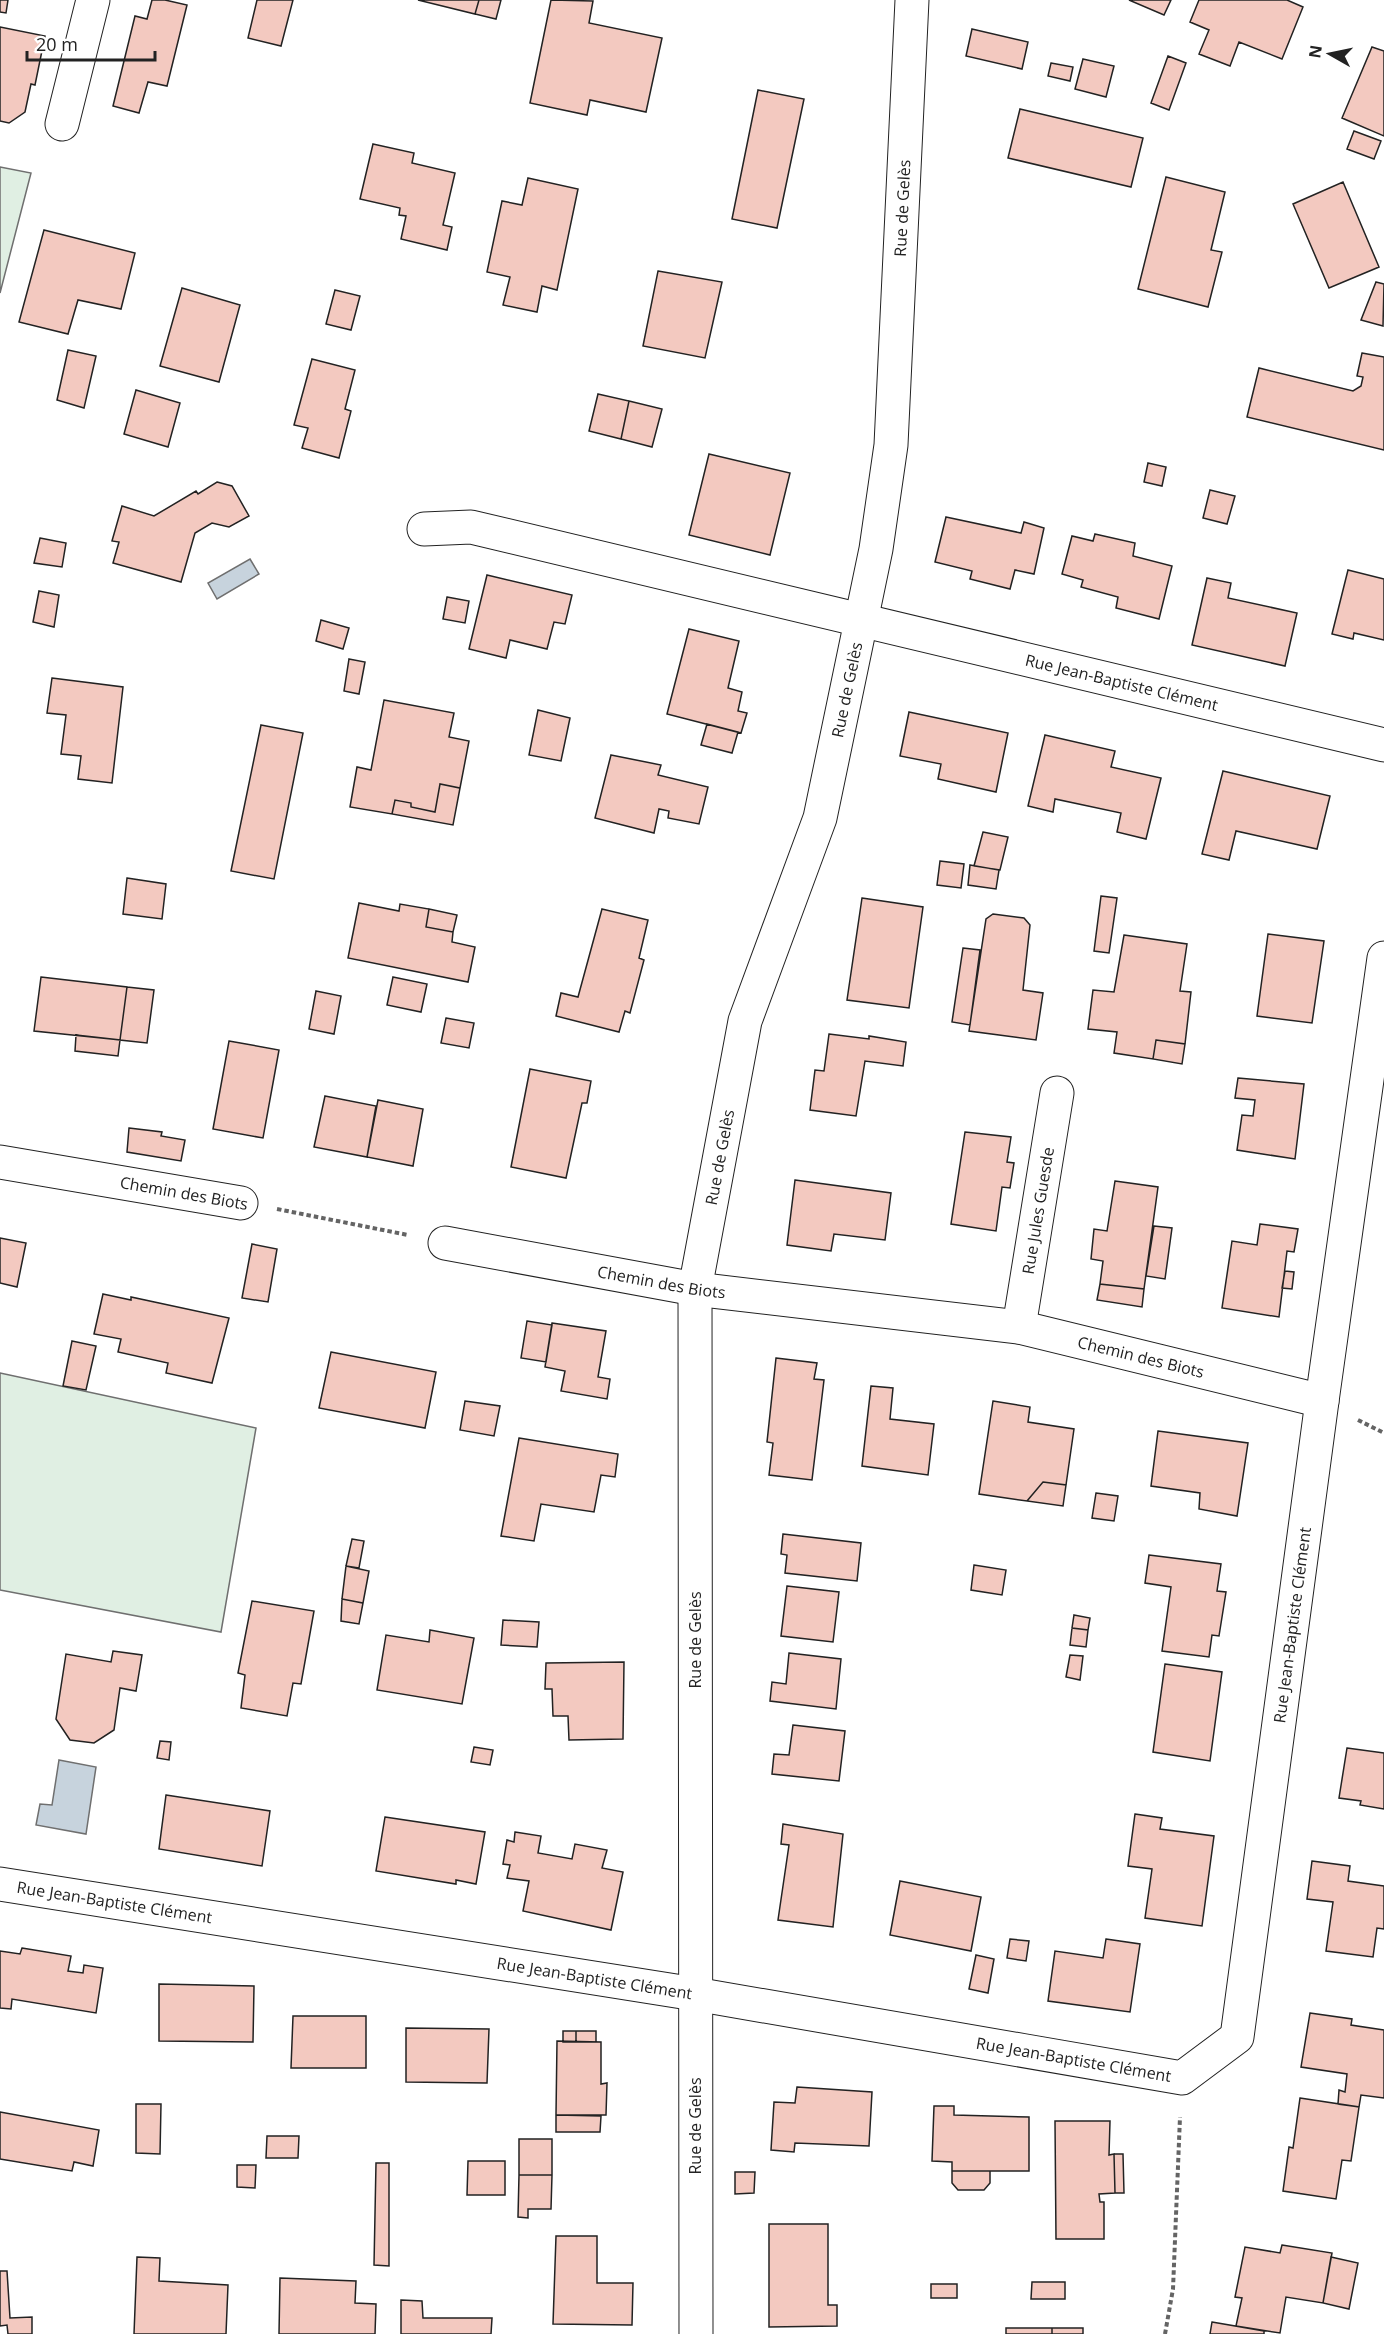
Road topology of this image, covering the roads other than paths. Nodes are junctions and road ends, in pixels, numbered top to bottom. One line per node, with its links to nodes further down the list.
1 (93, 0): 3 (street)
2 (912, 0): 5 (street, Rue de Gelès)
3 (62, 124)
4 (424, 529): 5 (street, Rue Jean-Baptiste Clément)
5 (860, 618): 6 (street, Rue Jean-Baptiste Clément); 12 (street, Rue de Gelès)
6 (1384, 745)
7 (1384, 958): 14 (street, Rue Jean-Baptiste Clément)
8 (1057, 1093): 13 (street, Rue Jules Guesde)
9 (0, 1162): 10 (street, Chemin des Biots)
10 (241, 1203)
11 (445, 1243): 12 (street, Chemin des Biots)
12 (695, 1289): 13 (street, Chemin des Biots); 16 (street, Rue de Gelès)
13 (1019, 1327): 14 (street, Chemin des Biots)
14 (1322, 1401): 16 (street, Rue Jean-Baptiste Clément)
15 (0, 1884): 16 (street, Rue Jean-Baptiste Clément)
16 (695, 1994): 17 (street, Rue de Gelès)
17 (696, 2334)

